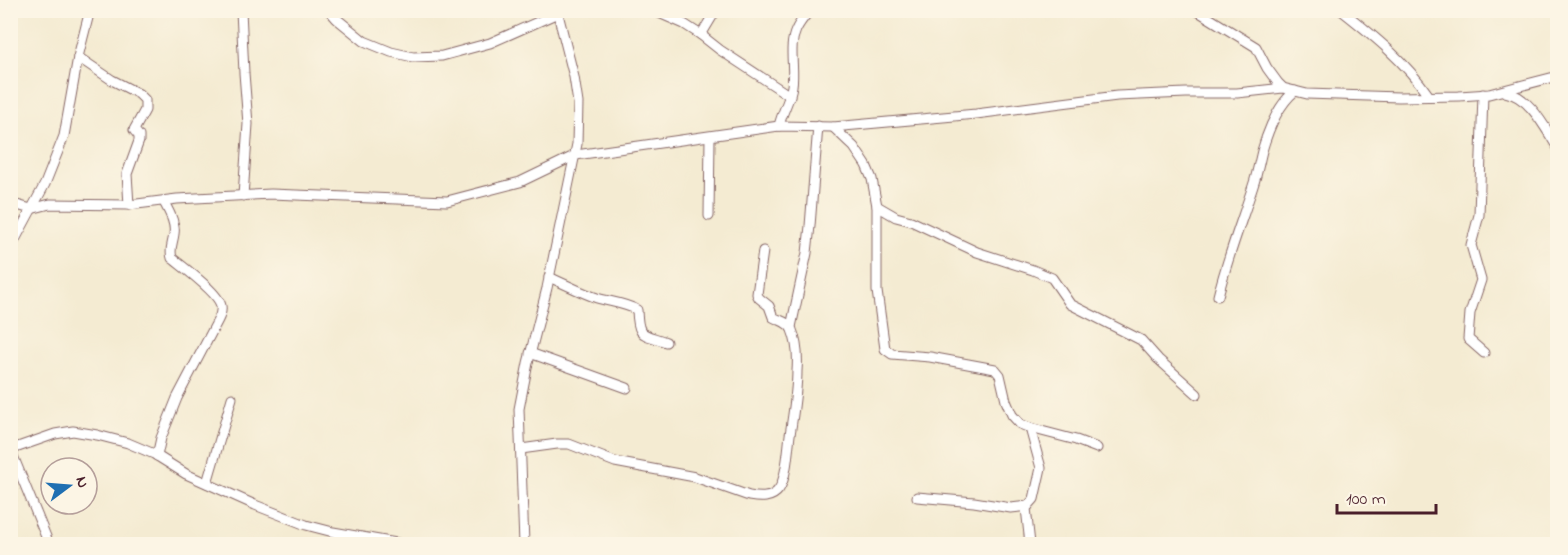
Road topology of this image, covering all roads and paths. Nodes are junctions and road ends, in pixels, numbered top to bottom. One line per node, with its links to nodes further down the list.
1 (90, 10): 11 (street)
2 (242, 10): 25 (street)
3 (329, 10): 9 (street)
4 (652, 10): 10 (street)
5 (716, 10): 10 (street)
6 (810, 10): 17 (street)
7 (1196, 10): 13 (street)
8 (1341, 10): 18 (street)
9 (558, 12): 24 (street)
10 (701, 35): 17 (street)
11 (78, 57): 28 (street); 30 (street)
12 (1557, 76): 15 (street)
13 (1283, 88): 14 (street); 21 (street)
14 (1295, 91): 18 (street); 35 (street)
15 (1496, 92): 16 (street); 23 (street)
16 (1483, 94): 18 (street); 39 (street)
17 (790, 96): 19 (street)
18 (1429, 96)
19 (779, 126): 20 (street); 22 (street)
20 (818, 126): 21 (street); 36 (street)
21 (834, 127): 29 (street)
22 (710, 137): 24 (street); 31 (street)
23 (1557, 148)
24 (576, 155): 25 (street); 34 (street)
25 (243, 196): 26 (street)
26 (164, 202): 28 (street); 47 (street)
27 (10, 203): 30 (street)
28 (129, 206): 30 (street)
29 (877, 206): 41 (street); 43 (street)
30 (31, 209): 32 (street)
31 (710, 216)
32 (10, 249)
33 (764, 251): 36 (street)
34 (549, 277): 37 (street); 38 (street)
35 (1218, 296)
36 (791, 327): 45 (street)
37 (666, 342)
38 (531, 352): 40 (street); 45 (street)
39 (1484, 353)
40 (627, 388)
41 (1197, 394)
42 (232, 398): 48 (street)
43 (1030, 428): 44 (street); 50 (street)
44 (1097, 448)
45 (521, 449): 53 (street)
46 (11, 451): 47 (street); 51 (street)
47 (157, 456): 48 (street)
48 (207, 483): 52 (street)
49 (917, 497): 50 (street)
50 (1028, 506): 54 (street)
51 (49, 544)
52 (402, 544)
53 (524, 544)
54 (1030, 544)

